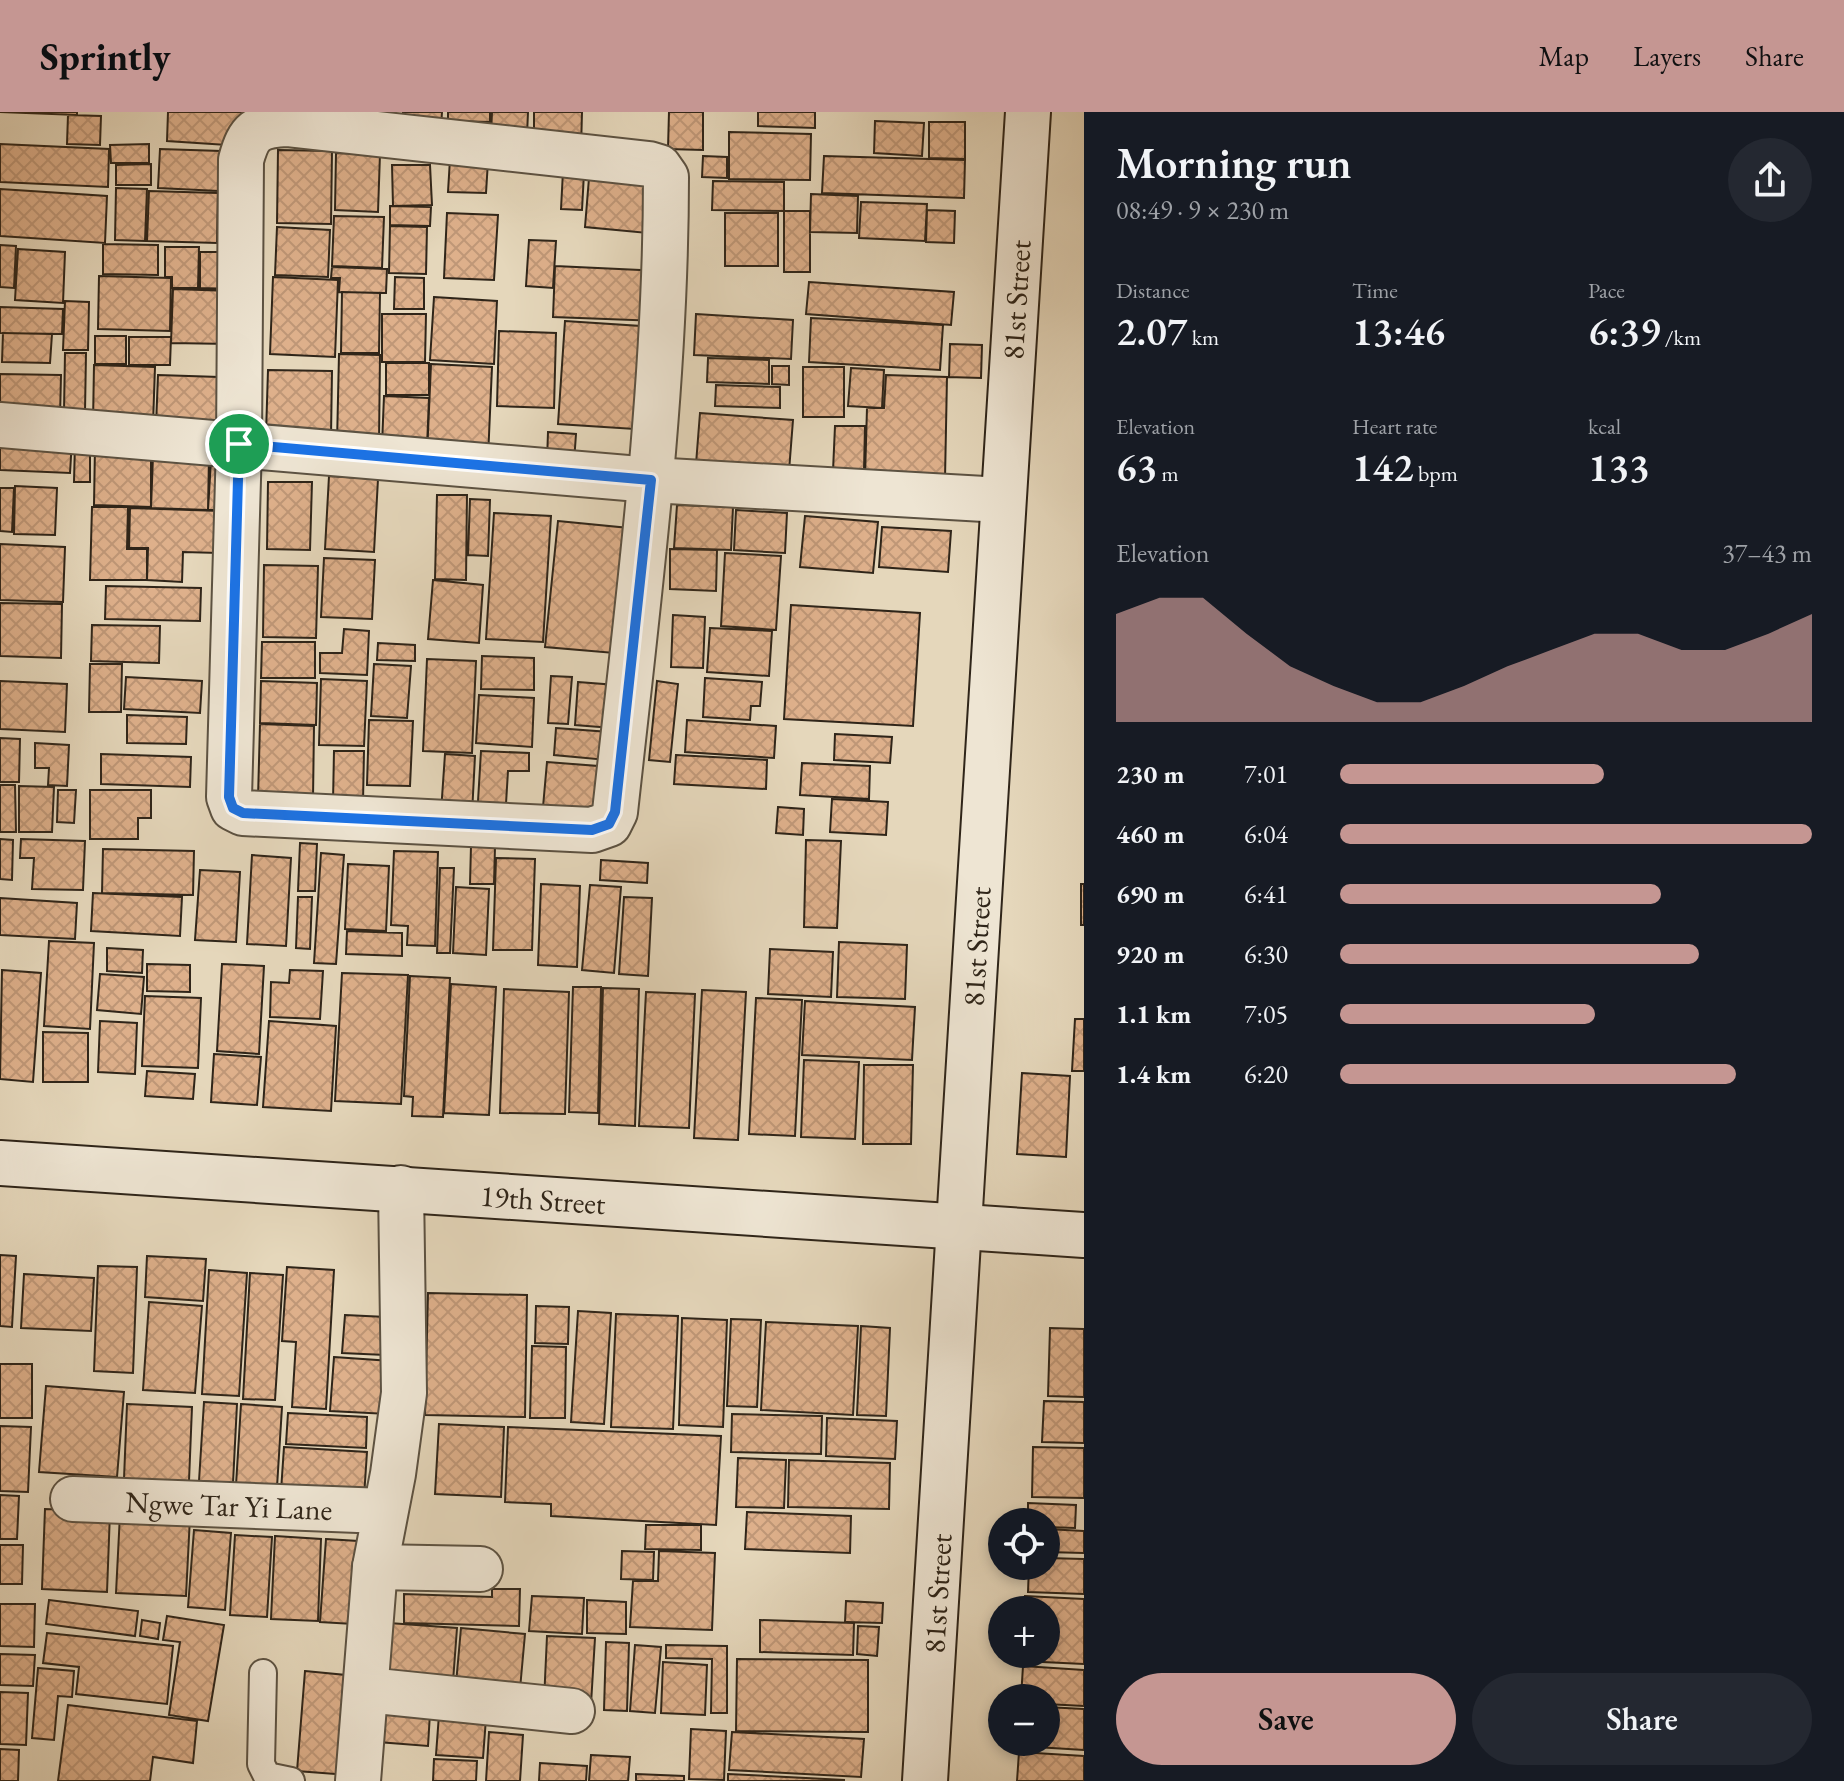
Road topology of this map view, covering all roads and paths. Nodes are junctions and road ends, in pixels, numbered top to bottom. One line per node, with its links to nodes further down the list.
1 (1028, 112): 5 (street, 81st Street)
2 (0, 425): 3 (street)
3 (239, 444): 4 (street); 4 (street); 4 (street)
4 (651, 480): 5 (street)
5 (1002, 500): 8 (street, 81st Street)
6 (0, 1163): 7 (street, 19th Street)
7 (401, 1188): 8 (street, 19th Street); 11 (street)
8 (961, 1228): 9 (street, 19th Street); 19 (street, 81st Street)
9 (1084, 1235)
10 (73, 1499): 11 (street, Ngwe Tar Yi Lane)
11 (384, 1511): 12 (street)
12 (375, 1567): 13 (street); 15 (street)
13 (480, 1569)
14 (263, 1673): 17 (lane)
15 (367, 1690): 16 (street); 18 (street)
16 (572, 1711)
17 (291, 1781)
18 (358, 1781)
19 (925, 1781)

